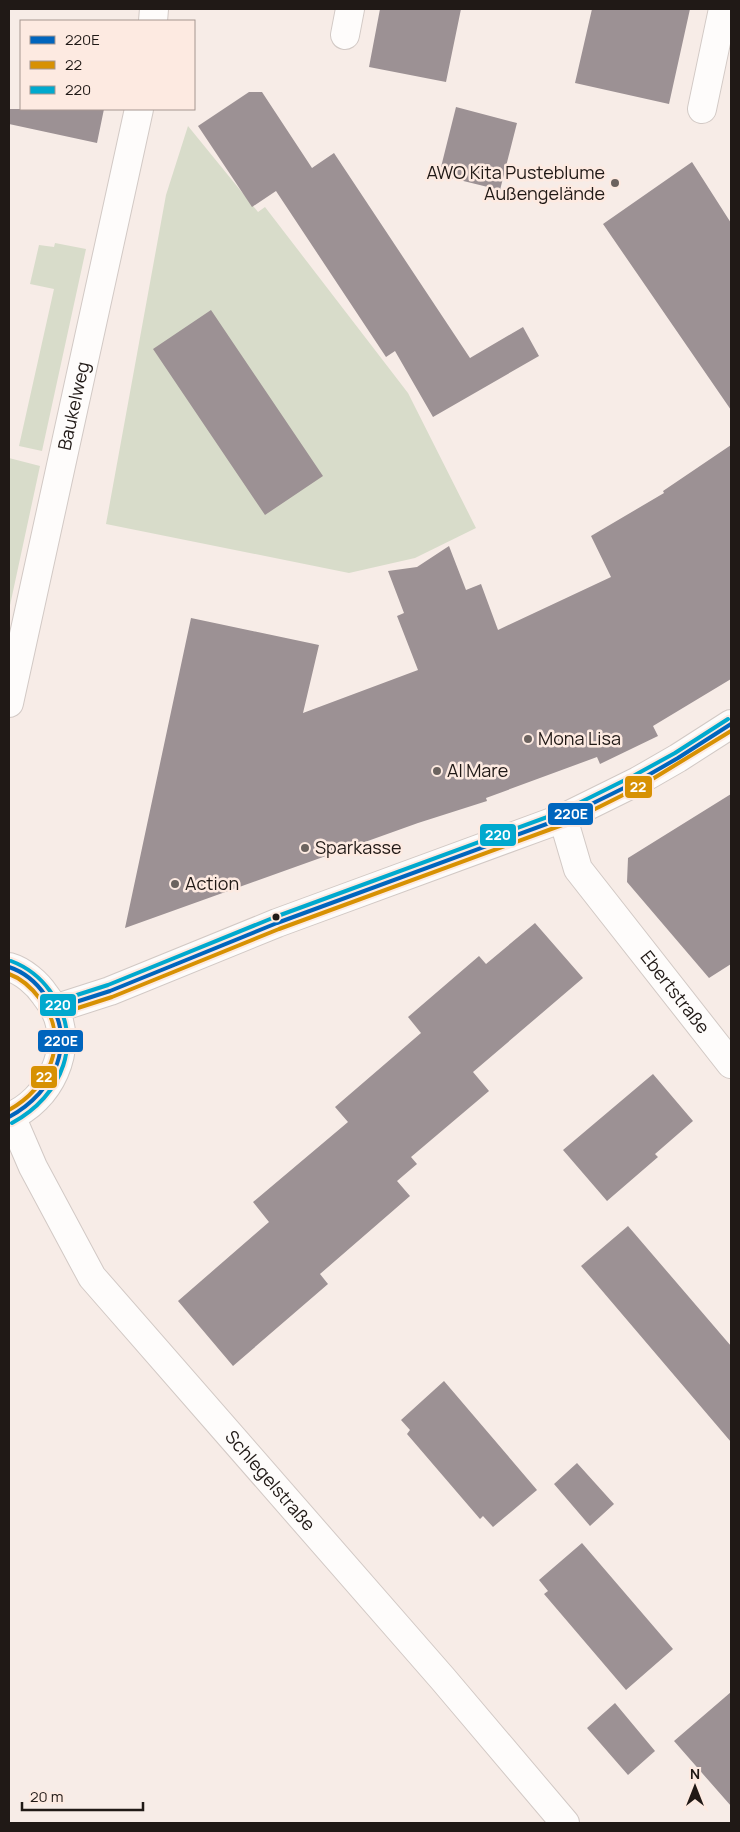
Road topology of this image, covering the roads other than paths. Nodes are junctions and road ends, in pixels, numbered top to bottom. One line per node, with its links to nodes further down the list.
1 (350, 9): 3 (street)
2 (723, 9): 4 (street)
3 (345, 35)
4 (702, 109)
5 (139, 110): 6 (street, Baukelweg)
6 (9, 703)
7 (731, 724): 8 (street)
8 (562, 818): 10 (street); 11 (street, Ebertstraße)
9 (9, 967): 10 (street)
10 (54, 1009): 12 (street)
11 (731, 1064)
12 (10, 1116): 13 (street, Schlegelstraße)
13 (565, 1823)

